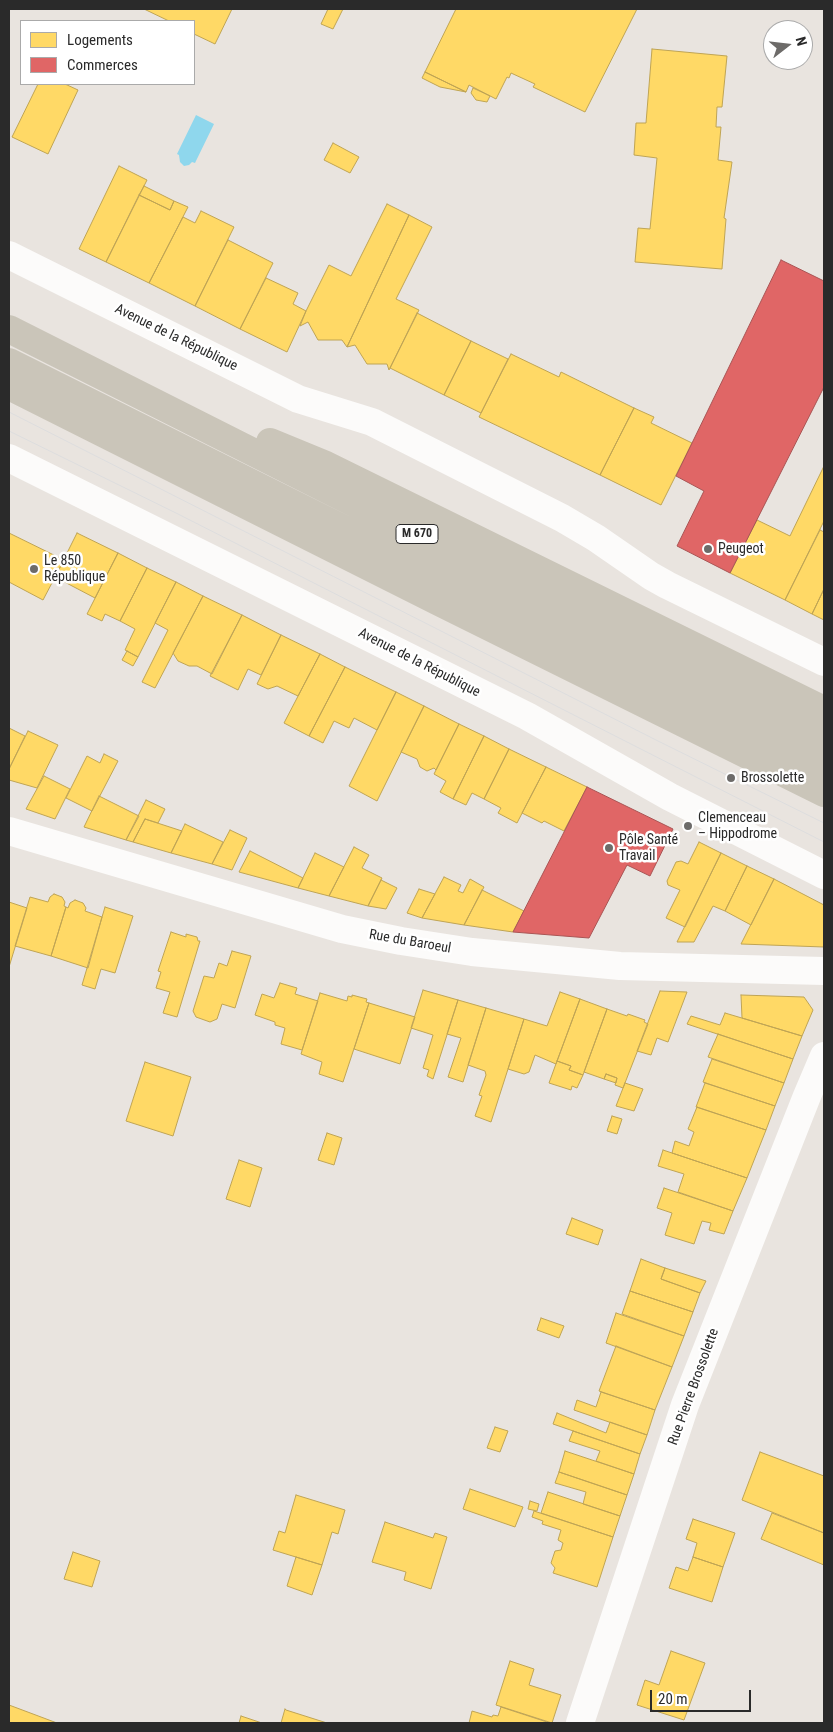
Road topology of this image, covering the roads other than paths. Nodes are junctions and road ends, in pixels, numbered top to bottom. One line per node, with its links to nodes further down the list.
1 (9, 255): 8 (street, Avenue de la République)
2 (9, 317): 5 (main road)
3 (9, 329): 5 (main road, M 670)
4 (9, 362): 11 (main road, M 670)
5 (107, 378): 9 (main road); 10 (main road, M 670)
6 (9, 386): 12 (main road)
7 (9, 458): 14 (street, Avenue de la République)
8 (824, 662)
9 (824, 710)
10 (824, 740)
11 (824, 769)
12 (824, 793)
13 (9, 831): 15 (street, Rue du Baroeul)
14 (824, 875)
15 (824, 971)
16 (824, 1056): 17 (street, Rue Pierre Brossolette)
17 (580, 1723)

